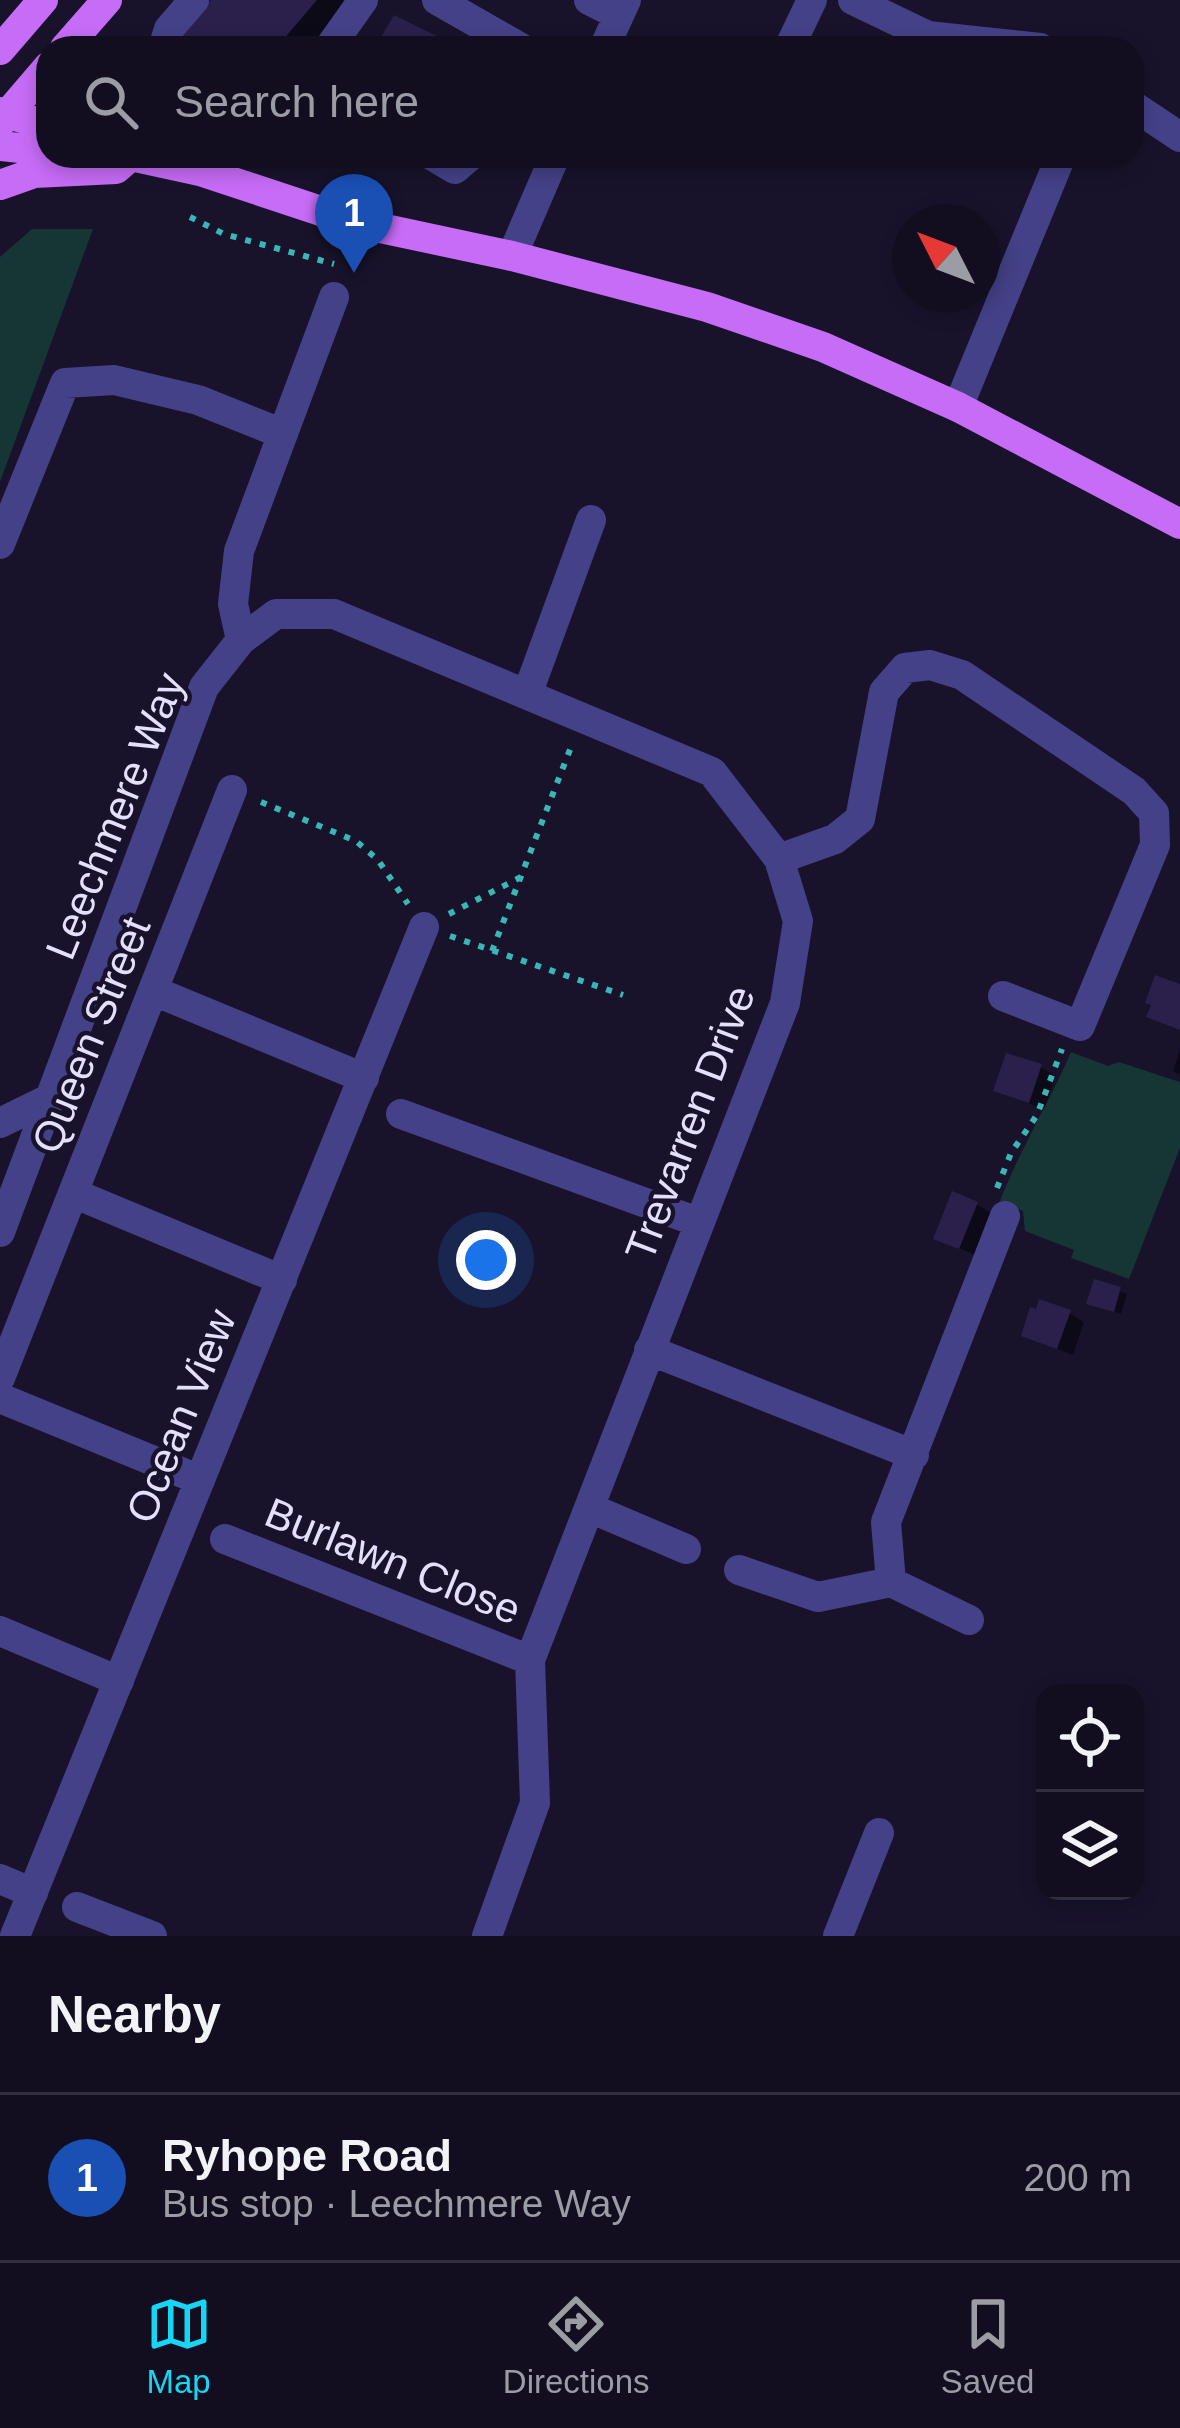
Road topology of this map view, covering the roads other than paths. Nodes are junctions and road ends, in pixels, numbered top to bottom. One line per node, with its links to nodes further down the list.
1 (107, 0): 10 (main road)
2 (194, 0): 11 (street)
3 (363, 0): 12 (street)
4 (437, 0): 13 (street)
5 (589, 0): 9 (street)
6 (812, 0): 15 (street)
7 (853, 0): 16 (street)
8 (40, 2): 17 (main road)
9 (622, 8): 14 (street)
10 (76, 36)
11 (167, 36)
12 (337, 36)
13 (500, 36)
14 (609, 36)
15 (795, 36)
16 (928, 36)
17 (0, 50)
18 (36, 80): 20 (main road)
19 (1144, 113): 22 (street)
20 (2, 117): 21 (main road)
21 (36, 123)
22 (1180, 136)
23 (0, 146): 24 (main road)
24 (36, 150)
25 (64, 168): 29 (main road)
26 (182, 168): 30 (main road)
27 (550, 168): 30 (street)
28 (1056, 168): 32 (street)
29 (0, 185)
30 (512, 256): 32 (main road)
31 (334, 297): 33 (street)
32 (958, 407): 35 (main road)
33 (283, 434): 36 (street); 37 (street)
34 (591, 520): 38 (street)
35 (1180, 524)
36 (0, 544)
37 (241, 640): 38 (street, Trevarren Drive); 45 (street, Leechmere Way)
38 (528, 692): 40 (street, Trevarren Drive)
39 (232, 790): 42 (street, Queen Street)
40 (779, 859): 43 (street); 50 (street, Trevarren Drive)
41 (424, 927): 44 (street, Ocean View)
42 (154, 991): 44 (street); 48 (street, Queen Street)
43 (1003, 996)
44 (364, 1078): 52 (street, Ocean View)
45 (51, 1098): 47 (street); 51 (street, Leechmere Way)
46 (401, 1114): 50 (street)
47 (0, 1123)
48 (74, 1193): 52 (street); 54 (street, Queen Street)
49 (1006, 1216): 56 (street)
50 (698, 1222): 53 (street, Trevarren Drive)
51 (0, 1232)
52 (282, 1280): 57 (street, Ocean View)
53 (649, 1350): 56 (street); 58 (street, Trevarren Drive)
54 (0, 1378)
55 (0, 1398): 57 (street)
56 (914, 1455): 62 (street)
57 (200, 1480): 66 (street, Ocean View)
58 (590, 1508): 60 (street); 65 (street, Trevarren Drive)
59 (225, 1539): 65 (street, Burlawn Close)
60 (686, 1550)
61 (739, 1570): 62 (street)
62 (891, 1582): 63 (street)
63 (968, 1620)
64 (0, 1631): 66 (street)
65 (530, 1660): 73 (street, Trevarren Drive)
66 (118, 1681): 69 (street, Ocean View)
67 (879, 1833): 74 (street)
68 (0, 1879): 69 (street)
69 (32, 1893): 71 (street, Ocean View)
70 (77, 1907): 72 (street)
71 (15, 1936)
72 (152, 1936)
73 (487, 1936)
74 (838, 1936)

